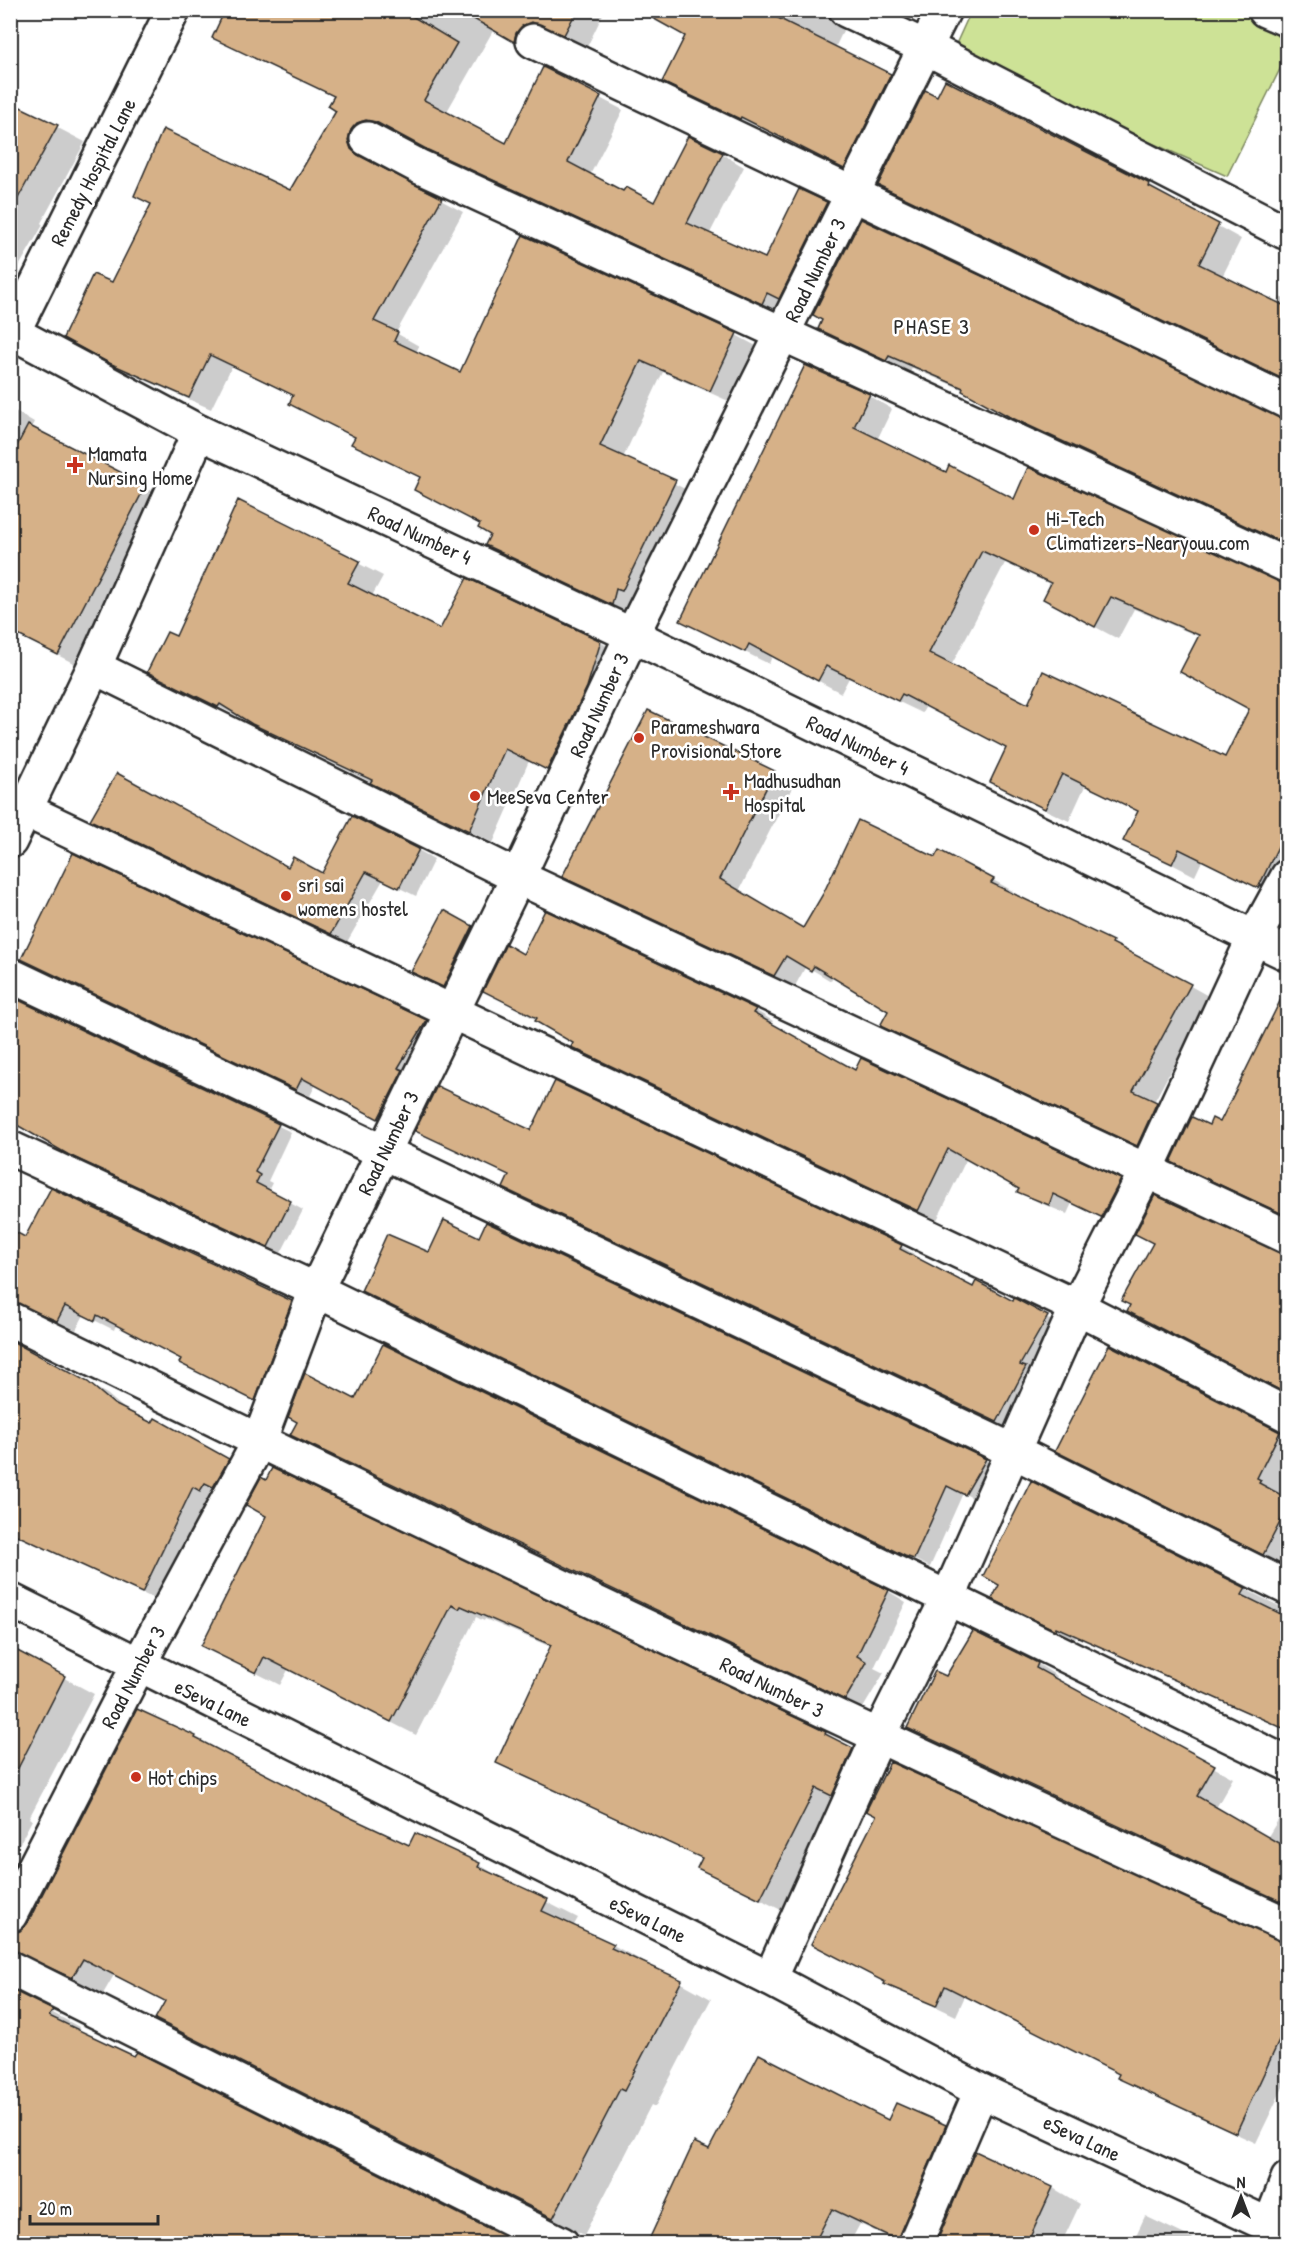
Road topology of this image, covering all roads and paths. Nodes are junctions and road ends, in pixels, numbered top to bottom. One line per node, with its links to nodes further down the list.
1 (173, 10): 11 (street, Remedy Hospital Lane)
2 (846, 10): 7 (street)
3 (944, 10): 7 (street, Road Number 3)
4 (1265, 10): 5 (street)
5 (1287, 20)
6 (533, 41): 9 (street)
7 (925, 47): 9 (street, Road Number 3); 10 (street)
8 (367, 139): 12 (street)
9 (852, 195): 12 (street, Road Number 3); 13 (street)
10 (1285, 232)
11 (12, 332): 14 (street, Road Number 4)
12 (784, 334): 15 (street); 16 (street, Road Number 3)
13 (1287, 402)
14 (199, 432): 16 (street, Road Number 4); 17 (street)
15 (1287, 566)
16 (632, 635): 21 (street, Road Number 3); 22 (street, Road Number 4)
17 (94, 667): 18 (street); 21 (street)
18 (25, 810): 19 (street); 25 (street)
19 (10, 840)
20 (1287, 876): 22 (street)
21 (518, 877): 25 (street, Road Number 3); 28 (street)
22 (1254, 938): 23 (street, Road Number 4); 28 (street)
23 (1287, 954)
24 (10, 975): 27 (street)
25 (453, 1011): 27 (street, Road Number 3); 31 (street)
26 (10, 1148): 30 (street)
27 (383, 1153): 30 (street, Road Number 3); 35 (street)
28 (1147, 1169): 29 (street); 31 (street)
29 (1287, 1237)
30 (316, 1290): 34 (street, Road Number 3); 37 (street)
31 (1077, 1307): 33 (street); 35 (street)
32 (10, 1319): 34 (street, Road Number 3)
33 (1287, 1415)
34 (259, 1442): 39 (street, Road Number 3); 40 (street, Road Number 3)
35 (1013, 1451): 36 (street); 37 (street)
36 (1287, 1588)
37 (948, 1598): 40 (street); 41 (street)
38 (10, 1600): 39 (street, eSeva Lane)
39 (138, 1666): 42 (street, Road Number 3); 45 (street, eSeva Lane)
40 (878, 1738): 43 (street, Road Number 3); 45 (street)
41 (1287, 1764)
42 (10, 1915)
43 (1287, 1925)
44 (10, 1968): 49 (street)
45 (770, 1979): 46 (street, eSeva Lane)
46 (981, 2091): 48 (street, eSeva Lane); 50 (street)
47 (1287, 2179): 48 (street)
48 (1279, 2230)
49 (562, 2244)
50 (915, 2244)

